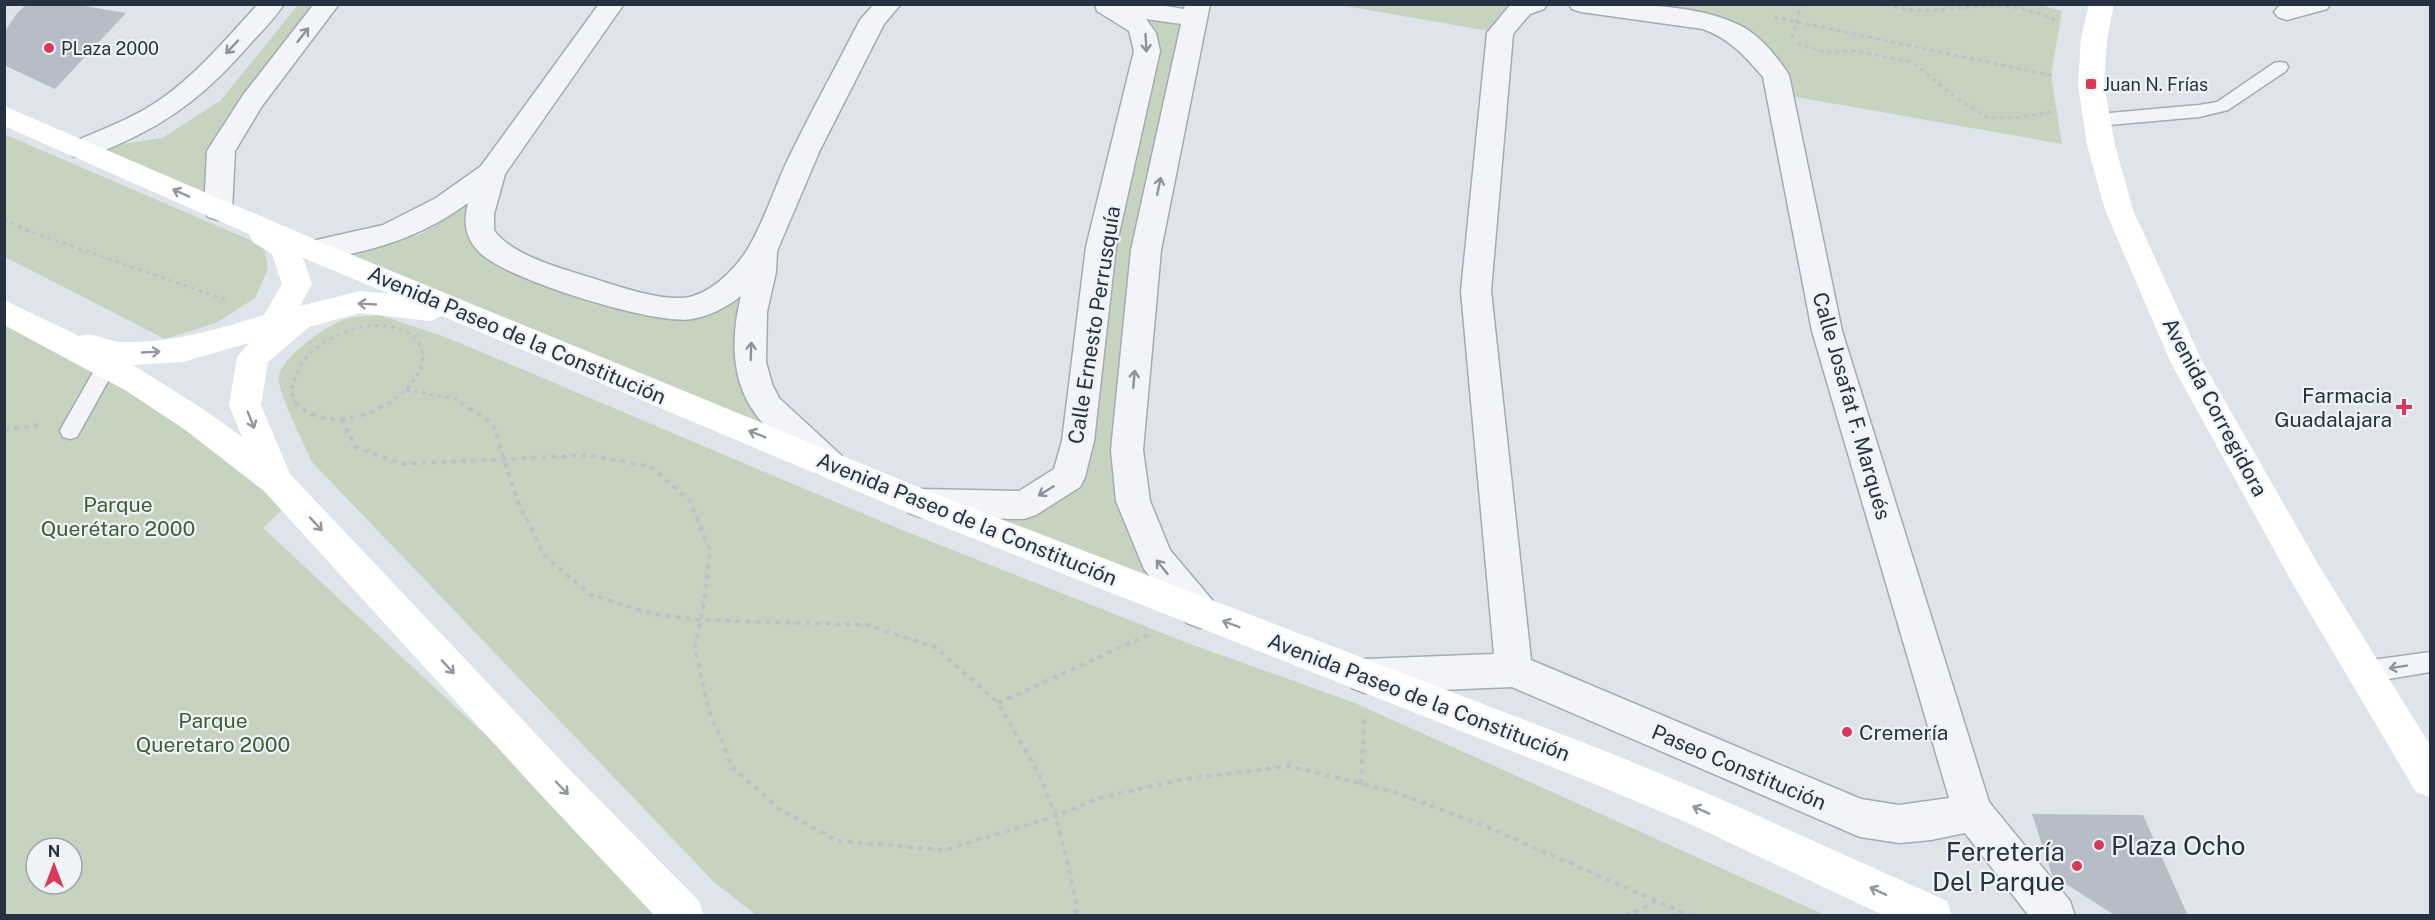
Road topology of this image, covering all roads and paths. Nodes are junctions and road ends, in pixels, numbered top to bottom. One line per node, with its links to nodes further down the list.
1 (272, 4): 19 (street, one-way to 19)
2 (327, 4): 21 (street, one-way to 2)
3 (612, 4): 20 (street)
4 (1535, 4): 40 (street)
5 (1581, 4): 47 (street, Calle Josafat F. Marqués)
6 (1886, 4): 14 (path)
7 (2102, 4): 14 (street, Avenida Corregidora)
8 (2318, 4): 12 (street)
9 (1101, 5): 11 (street); 36 (street, Calle Ernesto Perrusquía, one-way to 36)
10 (877, 10): 24 (street)
11 (1196, 11): 37 (street, Calle Ernesto Perrusquía, one-way to 11)
12 (2287, 12)
13 (1766, 15): 17 (path)
14 (2094, 39): 17 (street, Avenida Corregidora)
15 (1791, 40): 17 (path)
16 (2280, 67): 17 (lane)
17 (2096, 105): 41 (street, Avenida Corregidora)
18 (4, 115): 19 (street, Avenida Paseo de la Constitución)
19 (83, 149): 21 (street, Avenida Paseo de la Constitución, one-way to 19)
20 (491, 173): 23 (street); 24 (street)
21 (218, 210): 23 (street, Avenida Paseo de la Constitución); 27 (street)
22 (4, 218): 27 (path)
23 (313, 250): 26 (street, Avenida Paseo de la Constitución)
24 (762, 250): 34 (street, one-way to 24)
25 (4, 311): 28 (street)
26 (467, 315): 34 (street, Avenida Paseo de la Constitución, one-way to 26); 35 (street, one-way to 35)
27 (275, 324): 28 (street, one-way to 27)
28 (53, 336): 29 (street)
29 (107, 365): 32 (lane); 35 (street)
30 (406, 390): 31 (path); 31 (path); 33 (path)
31 (341, 419): 33 (path)
32 (70, 431)
33 (505, 460): 38 (path); 38 (path)
34 (829, 464): 36 (street, Avenida Paseo de la Constitución)
35 (276, 481): 50 (street, one-way to 50)
36 (921, 503): 37 (street, Avenida Paseo de la Constitución)
37 (1200, 612): 42 (street, Avenida Paseo de la Constitución, one-way to 37); 43 (path)
38 (701, 620): 43 (path); 48 (path)
39 (2430, 662): 41 (lane, one-way to 41)
40 (1514, 670): 42 (street); 47 (street, Paseo Constitución)
41 (2365, 672): 44 (street, Avenida Corregidora)
42 (1365, 676): 46 (path); 54 (street, Avenida Paseo de la Constitución, one-way to 42)
43 (998, 702): 48 (path)
44 (2421, 748): 45 (street, Avenida Corregidora)
45 (2430, 779)
46 (1361, 784): 48 (path); 49 (path)
47 (1973, 812): 55 (street, Calle Josafat F. Marqués)
48 (1056, 816): 51 (path)
49 (1657, 901): 52 (path); 53 (path)
50 (684, 915)
51 (1077, 915)
52 (1625, 915)
53 (1691, 915)
54 (1932, 915)
55 (2055, 915)

